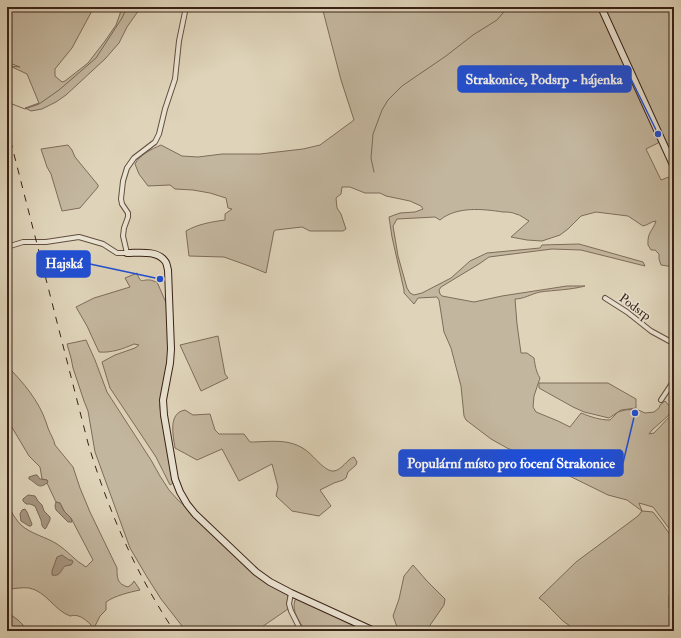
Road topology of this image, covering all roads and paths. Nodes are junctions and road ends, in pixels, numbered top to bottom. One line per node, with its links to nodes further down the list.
1 (186, 7): 5 (street)
2 (602, 7): 3 (street)
3 (674, 167)
4 (7, 247): 5 (street)
5 (127, 253): 10 (street)
6 (604, 298): 7 (street, Podsrp)
7 (674, 345)
8 (674, 378): 9 (street)
9 (661, 400)
10 (291, 593): 11 (street); 12 (street)
11 (301, 631)
12 (374, 631)

